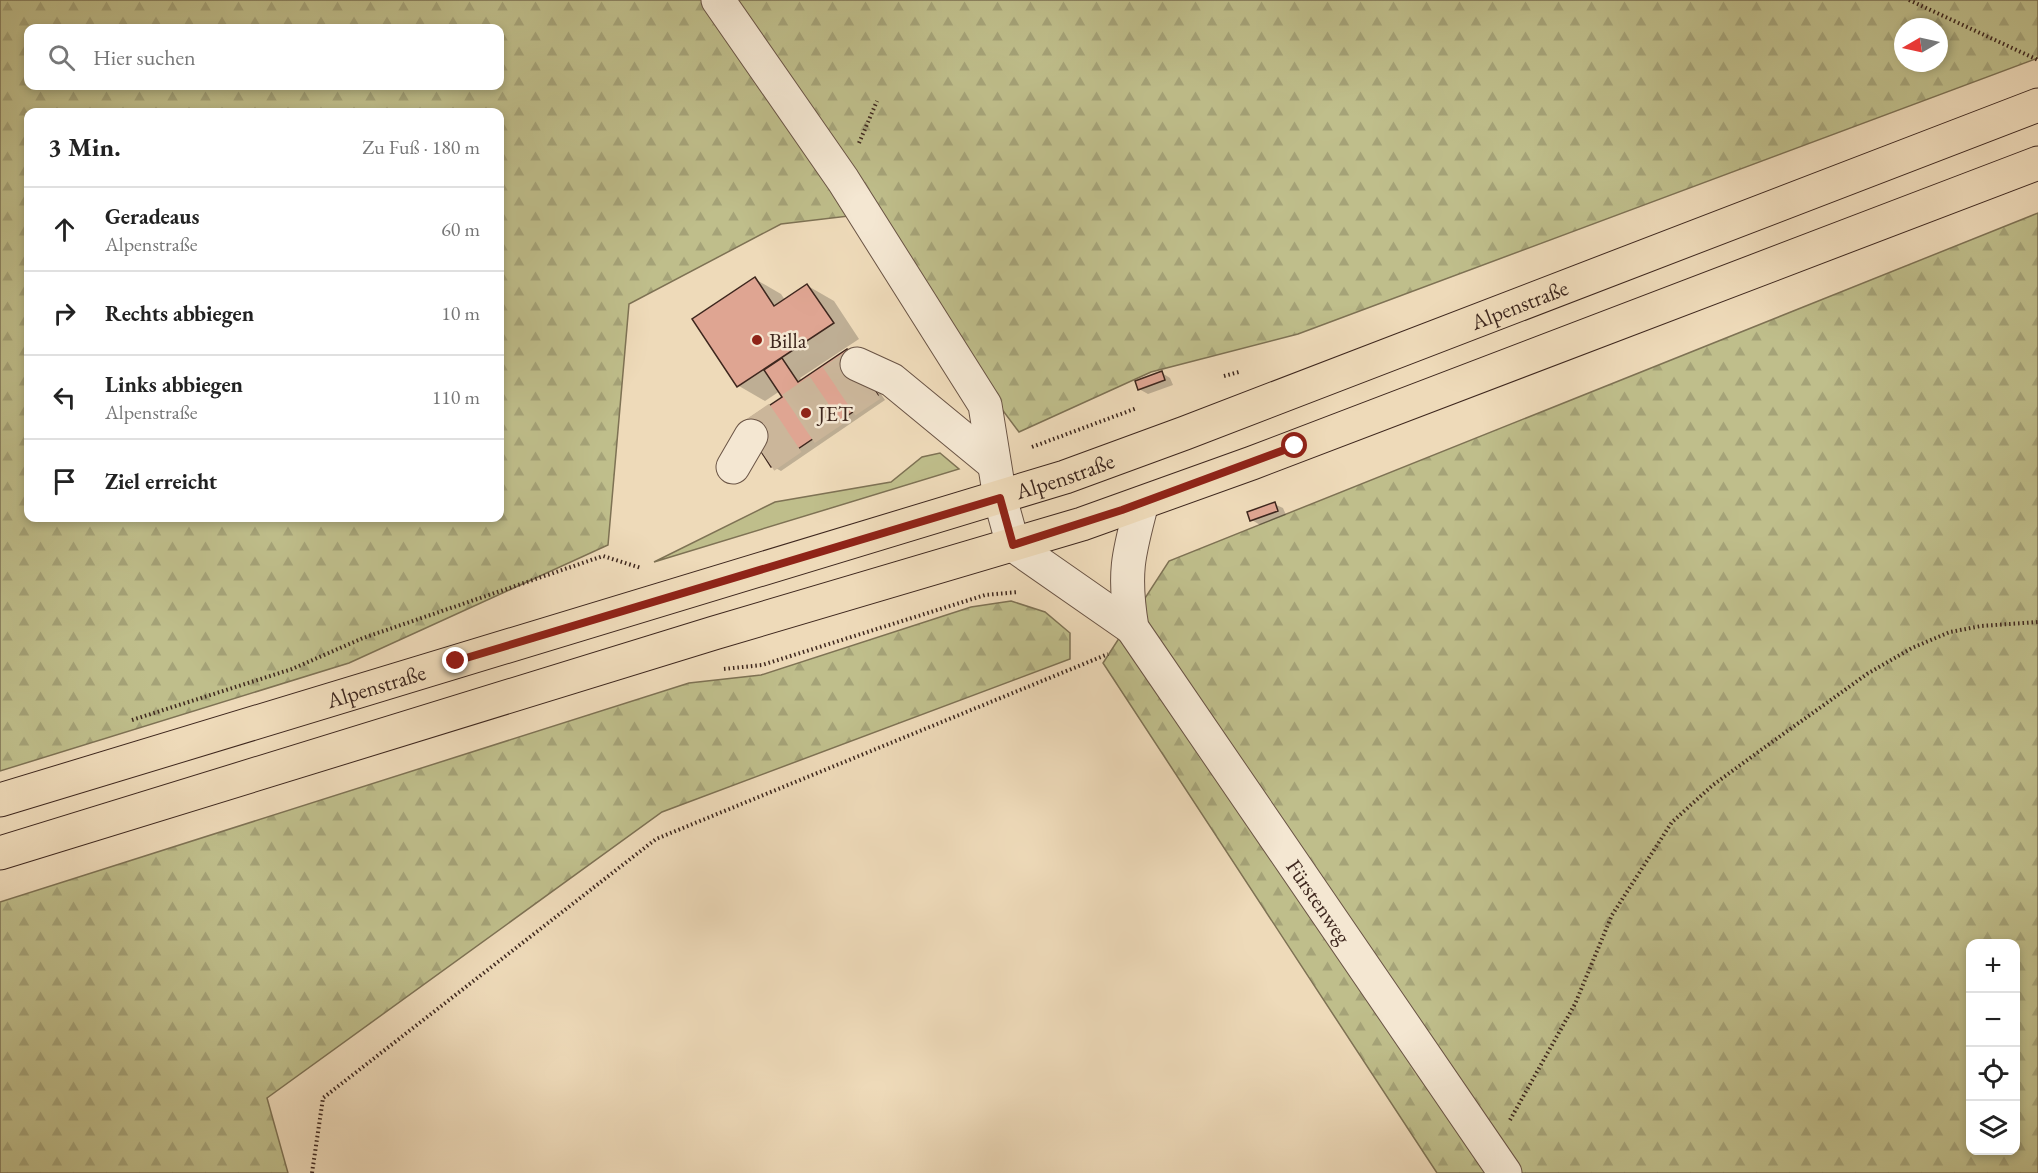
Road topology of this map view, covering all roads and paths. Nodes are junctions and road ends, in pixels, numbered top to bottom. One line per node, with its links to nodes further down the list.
1 (718, 0): 10 (street)
2 (1909, 0): 3 (path)
3 (2038, 60)
4 (2038, 105): 12 (main road, Alpenstraße)
5 (2038, 163): 13 (main road)
6 (873, 377): 10 (street)
7 (1137, 408): 8 (path)
8 (1053, 439)
9 (758, 446): 11 (street)
10 (994, 464): 12 (street)
11 (733, 467)
12 (1000, 498): 14 (street); 19 (main road, Alpenstraße)
13 (1142, 503): 14 (main road); 17 (street, Fürstenweg)
14 (1013, 545): 17 (street, Fürstenweg); 20 (main road)
15 (643, 568): 18 (path)
16 (2038, 622): 21 (path)
17 (1136, 633): 21 (street, Fürstenweg); 22 (path)
18 (123, 723)
19 (0, 800)
20 (0, 853)
21 (1498, 1163)
22 (312, 1173)

